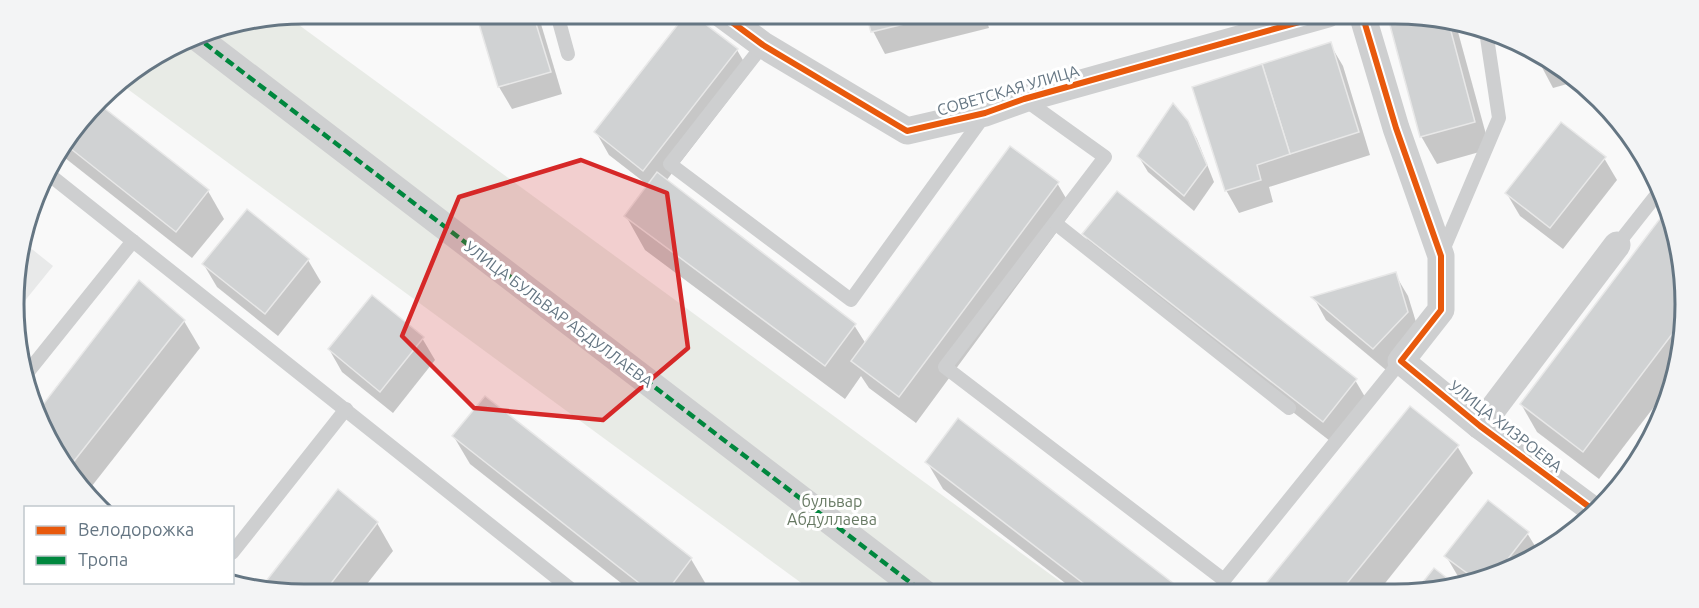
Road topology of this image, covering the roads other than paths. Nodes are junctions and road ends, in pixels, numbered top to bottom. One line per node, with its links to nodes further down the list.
1 (560, 24): 8 (lane)
2 (735, 24): 7 (street, СОВЕТСКАЯ УЛИЦА)
3 (1292, 24): 9 (street, СОВЕТСКАЯ УЛИЦА)
4 (1365, 24): 16 (street)
5 (1487, 40): 16 (lane)
6 (204, 43): 25 (street, УЛИЦА БУЛЬВАР АБДУЛЛАЕВА)
7 (763, 45): 10 (street, СОВЕТСКАЯ УЛИЦА); 10 (lane)
8 (568, 54)
9 (1023, 99): 10 (street, СОВЕТСКАЯ УЛИЦА); 13 (lane)
10 (986, 113)
11 (54, 178): 14 (lane)
12 (1654, 198): 15 (lane)
13 (1055, 223): 17 (lane); 19 (lane)
14 (134, 241): 18 (lane); 20 (lane)
15 (1617, 245): 21 (street, УЛИЦА ХИЗРОЕВА)
16 (1441, 256): 17 (street)
17 (1401, 361): 21 (street, УЛИЦА ХИЗРОЕВА)
18 (32, 368)
19 (1289, 408)
20 (346, 409): 23 (lane); 24 (lane)
21 (1480, 426): 22 (street, УЛИЦА ХИЗРОЕВА)
22 (1589, 506)
23 (234, 550)
24 (565, 584)
25 (912, 584)

